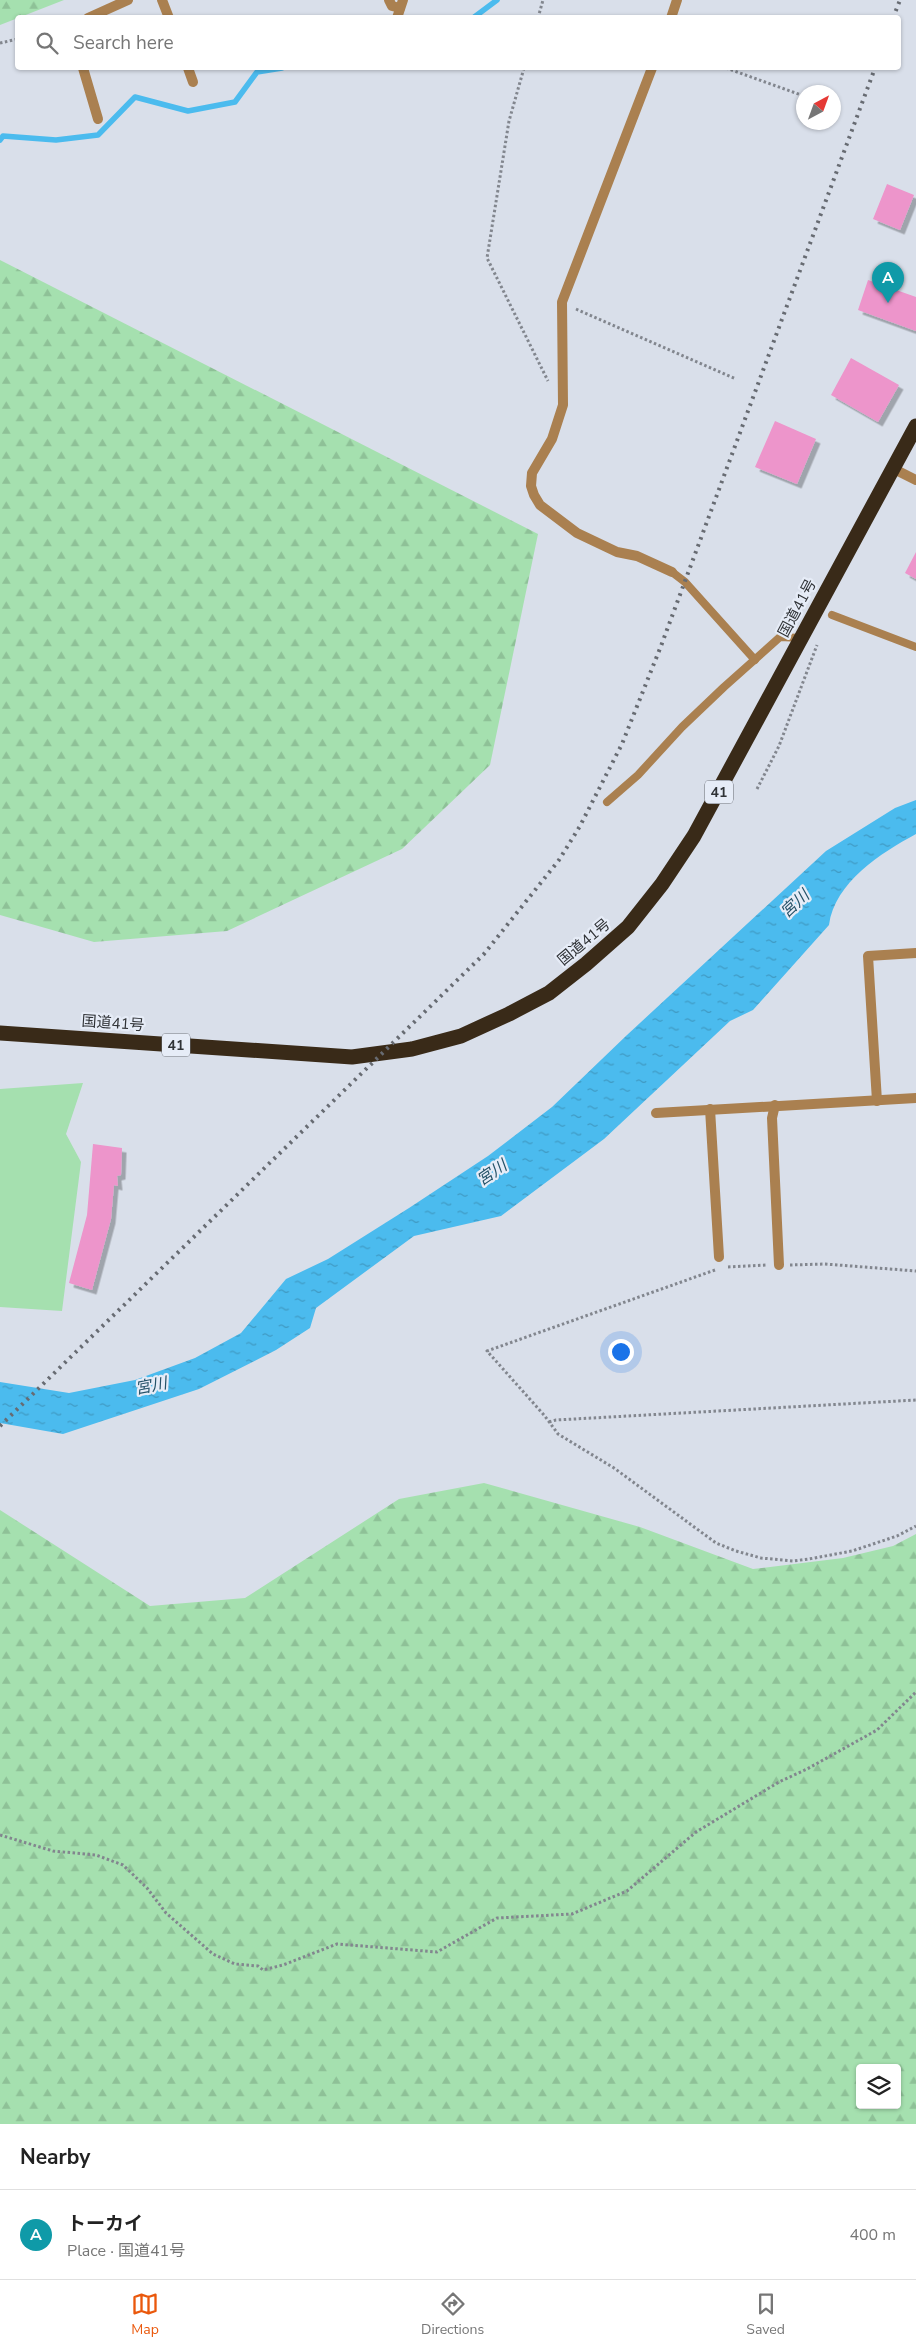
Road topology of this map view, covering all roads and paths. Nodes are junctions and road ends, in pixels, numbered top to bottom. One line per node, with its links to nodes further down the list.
1 (128, 0): 7 (street)
2 (162, 0): 8 (street)
3 (389, 0): 6 (street)
4 (543, 0): 9 (path)
5 (677, 0): 10 (street)
6 (400, 9)
7 (95, 15)
8 (168, 15)
9 (539, 15)
10 (671, 15)
11 (15, 40): 12 (path)
12 (0, 43)
13 (83, 70): 20 (street)
14 (189, 70): 18 (street)
15 (523, 70): 23 (path)
16 (651, 70): 21 (street)
17 (732, 70): 19 (path)
18 (193, 82)
19 (796, 93)
20 (98, 119)
21 (562, 302): 22 (path); 23 (street)
22 (736, 378)
23 (563, 405): 27 (street)
24 (916, 426): 25 (highway, 国道41号 / 41)
25 (894, 469): 26 (street); 29 (highway, 国道41号 / 41)
26 (916, 480)
27 (672, 572): 32 (lane)
28 (832, 615): 31 (lane)
29 (801, 638): 32 (lane); 36 (highway, 国道41号 / 41)
30 (818, 645): 33 (path)
31 (916, 647)
32 (754, 660): 34 (lane)
33 (757, 789)
34 (607, 802)
35 (916, 953): 38 (street)
36 (0, 1033)
37 (916, 1098): 38 (street)
38 (877, 1101): 39 (street)
39 (775, 1105): 40 (street); 43 (street)
40 (710, 1109): 41 (street); 42 (street)
41 (656, 1113)
42 (719, 1257)
43 (779, 1265): 44 (path); 46 (path)
44 (727, 1267)
45 (718, 1270): 48 (path)
46 (916, 1271)
47 (916, 1400): 48 (path)
48 (549, 1422): 49 (path)
49 (916, 1526)
50 (916, 1692): 51 (path)
51 (0, 1835)

